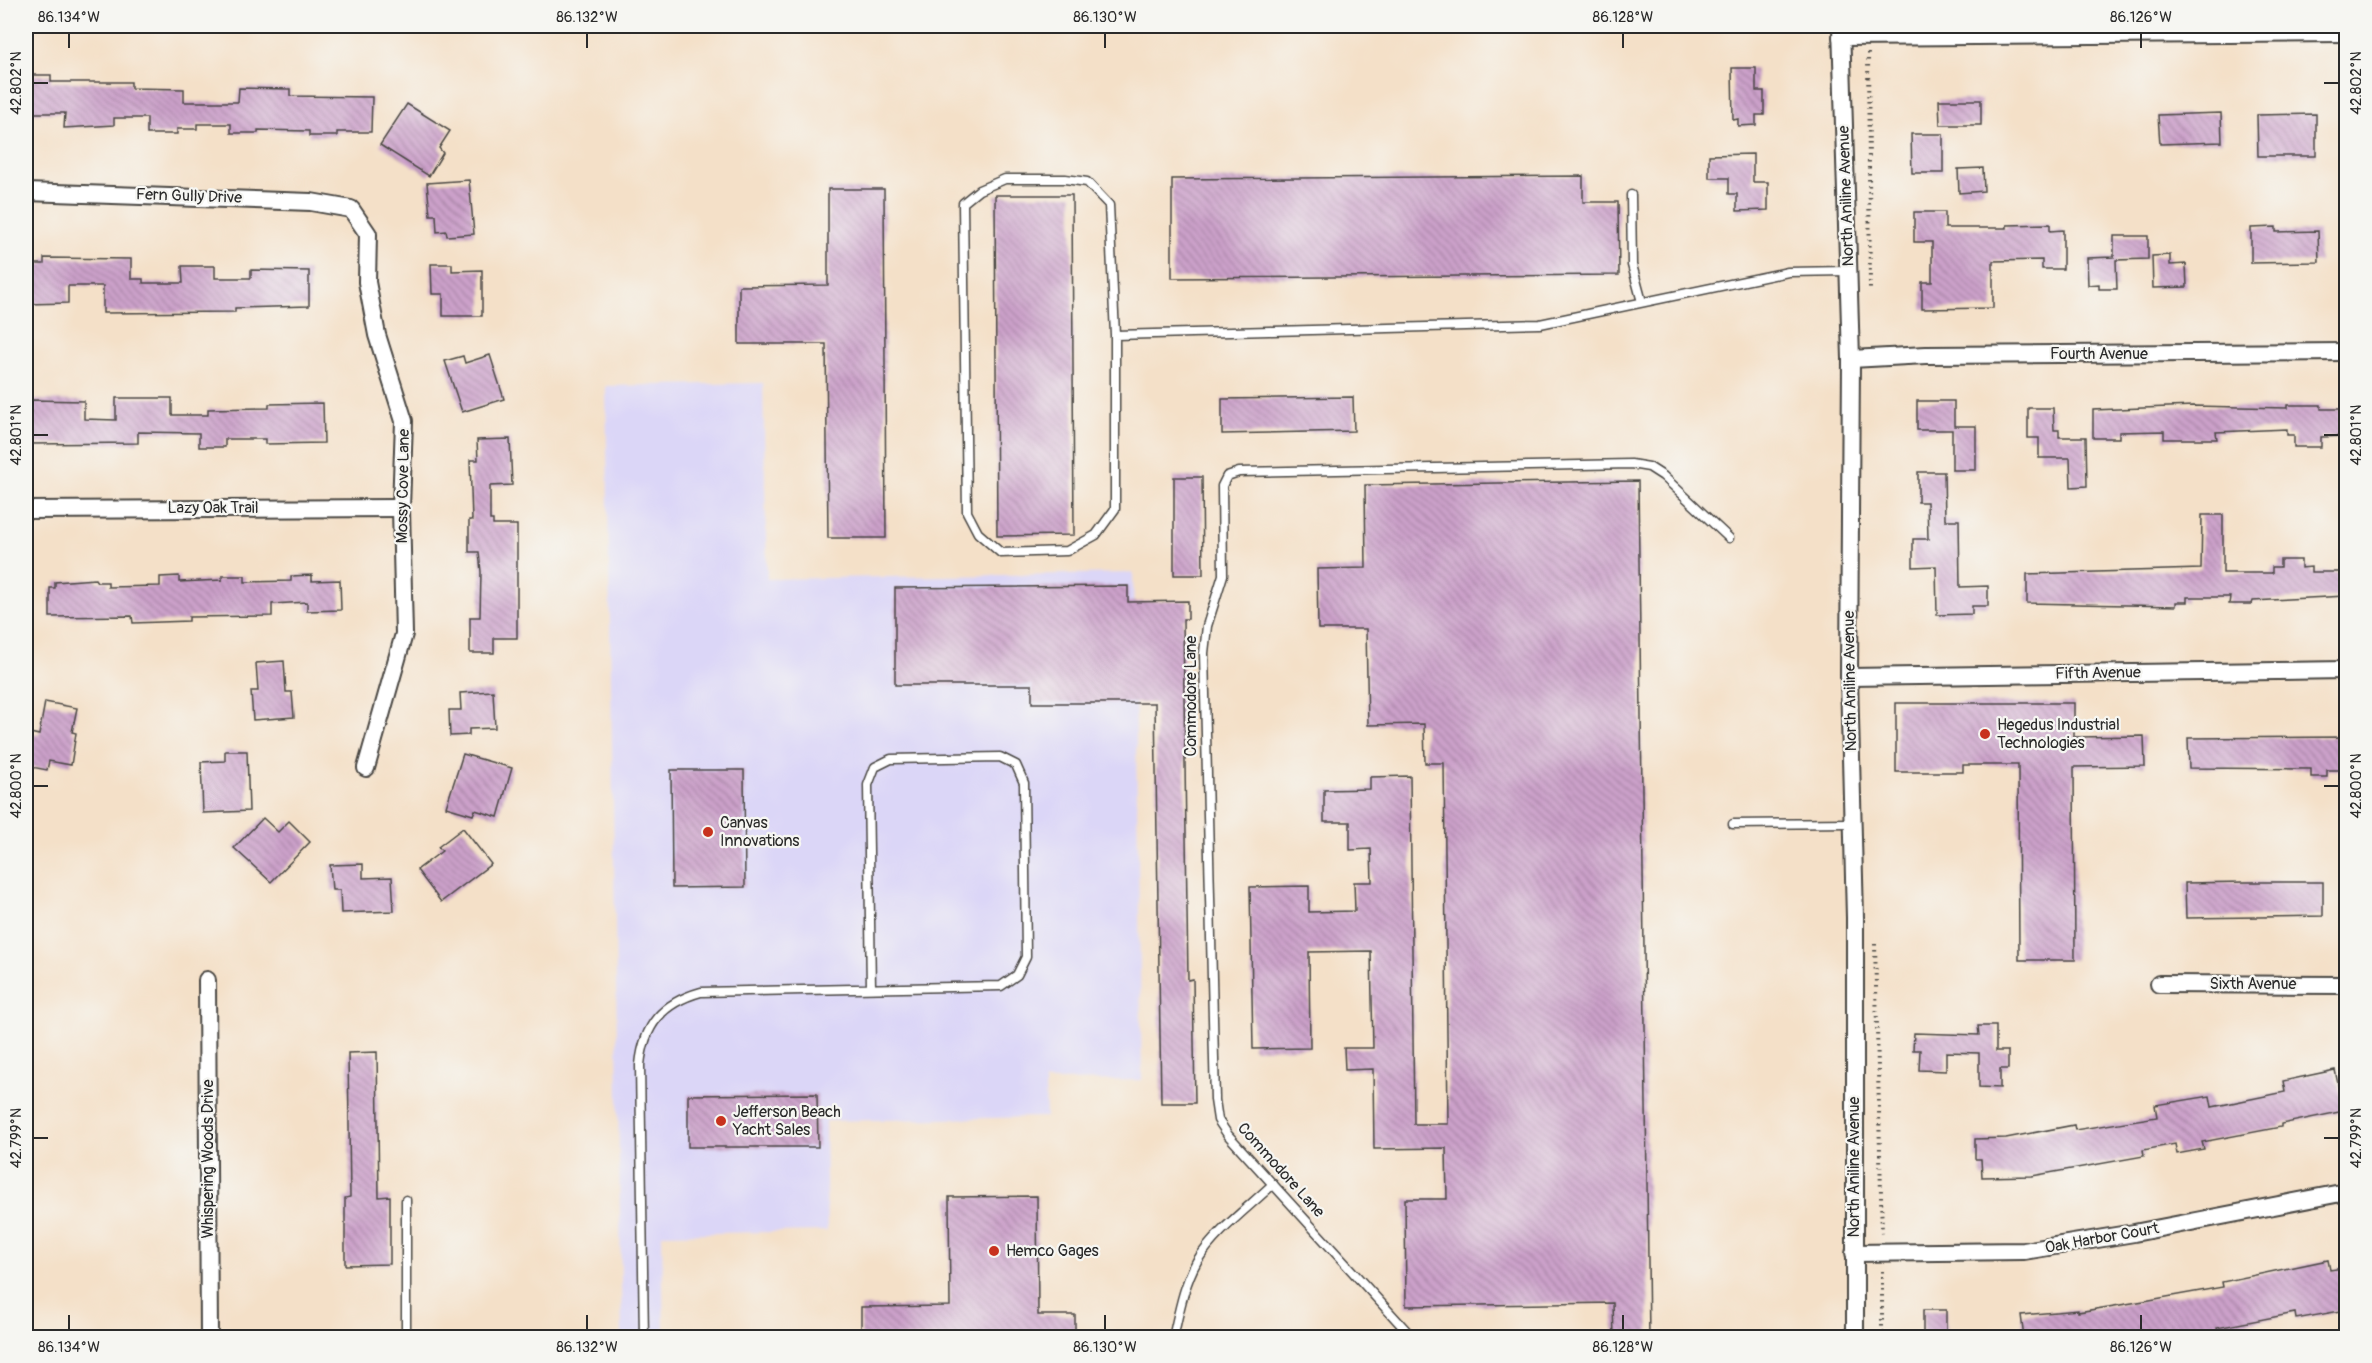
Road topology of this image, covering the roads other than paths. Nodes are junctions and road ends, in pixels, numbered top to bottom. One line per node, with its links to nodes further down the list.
1 (1841, 31): 2 (street); 6 (street, North Aniline Avenue)
2 (2346, 33)
3 (26, 192): 5 (street, Fern Gully Drive)
4 (1630, 195): 7 (lane)
5 (351, 209): 11 (street, Mossy Cove Lane)
6 (1848, 271): 7 (lane); 10 (street, North Aniline Avenue)
7 (1642, 302): 8 (lane)
8 (1115, 335): 8 (lane)
9 (2346, 352): 10 (street, Fourth Avenue)
10 (1851, 359): 15 (street, North Aniline Avenue)
11 (401, 508): 12 (street, Lazy Oak Trail); 16 (street, Mossy Cove Lane)
12 (26, 510)
13 (1729, 538): 23 (lane, Commodore Lane)
14 (2346, 670): 15 (street, Fifth Avenue)
15 (1849, 676): 17 (street, North Aniline Avenue)
16 (366, 768)
17 (1852, 823): 18 (lane); 26 (street, North Aniline Avenue)
18 (1733, 824)
19 (207, 980): 27 (street, Whispering Woods Drive)
20 (2159, 984): 21 (street, Sixth Avenue)
21 (2346, 985)
22 (871, 988): 22 (lane); 29 (lane)
23 (1273, 1184): 30 (lane); 31 (lane, Commodore Lane)
24 (2346, 1192): 26 (street, Oak Harbor Court)
25 (406, 1200): 28 (lane)
26 (1854, 1253): 32 (street, North Aniline Avenue)
27 (209, 1338)
28 (406, 1338)
29 (644, 1338)
30 (1173, 1338)
31 (1413, 1338)
32 (1855, 1338)

